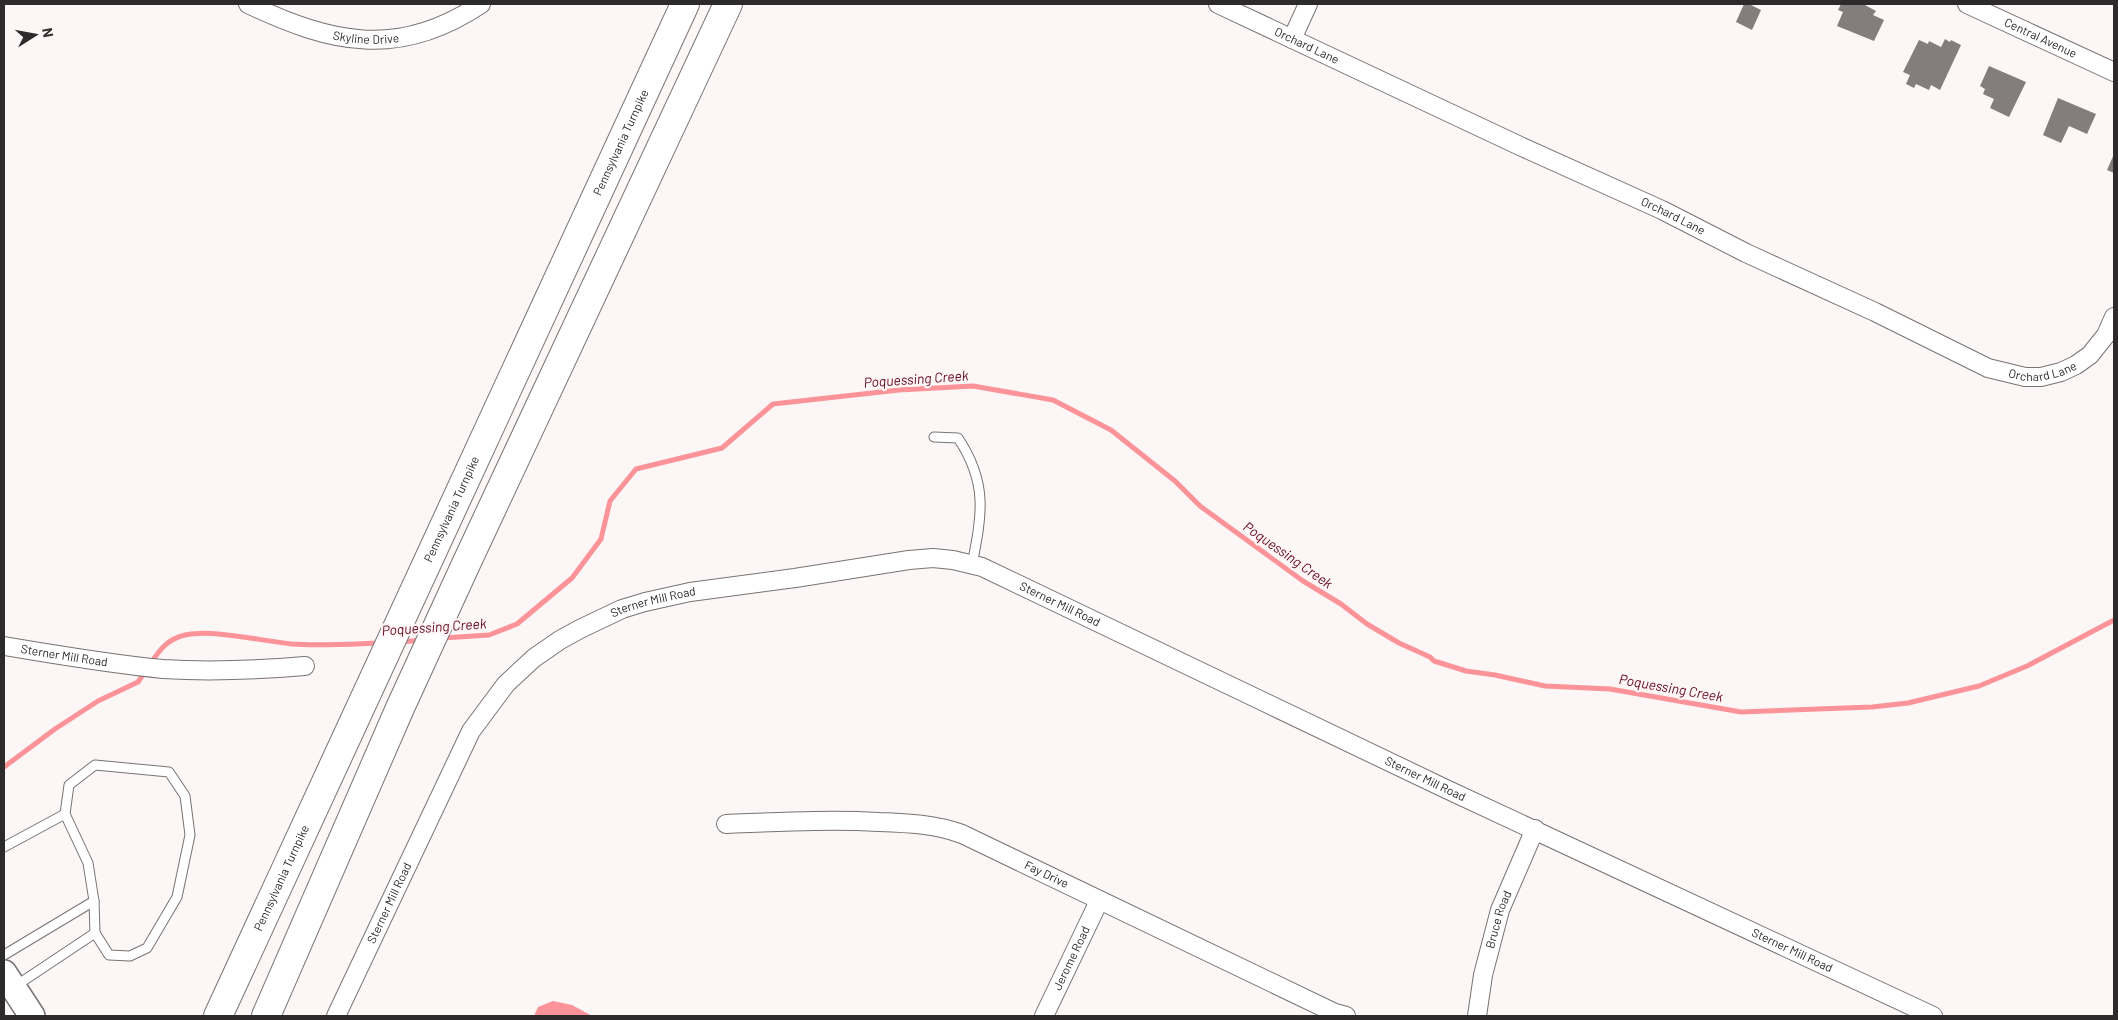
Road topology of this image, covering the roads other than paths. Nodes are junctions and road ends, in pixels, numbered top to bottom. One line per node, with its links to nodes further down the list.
1 (248, 4): 2 (street, Skyline Drive)
2 (480, 4)
3 (685, 4): 25 (highway, Pennsylvania Turnpike)
4 (728, 4): 26 (highway)
5 (1218, 4): 8 (street, Orchard Lane)
6 (1308, 4): 8 (street)
7 (1967, 4): 9 (street, Central Avenue)
8 (1292, 39): 10 (street, Orchard Lane)
9 (2114, 72)
10 (2114, 317)
11 (934, 436): 12 (lane)
12 (972, 565): 17 (street, Sterner Mill Road); 27 (street, Sterner Mill Road)
13 (4, 646): 14 (street, Sterner Mill Road)
14 (305, 666)
15 (66, 814): 18 (lane); 19 (lane); 21 (lane)
16 (726, 824): 20 (street, Fay Drive)
17 (1535, 829): 30 (street, Bruce Road); 31 (street, Sterner Mill Road)
18 (4, 847)
19 (94, 901): 21 (lane); 22 (lane)
20 (1099, 901): 28 (street, Jerome Road); 29 (street, Fay Drive)
21 (95, 933): 23 (lane)
22 (4, 955)
23 (6, 977): 24 (main road)
24 (32, 1016)
25 (218, 1016)
26 (266, 1016)
27 (336, 1016)
28 (1044, 1016)
29 (1346, 1016)
30 (1476, 1016)
31 (1933, 1016)

